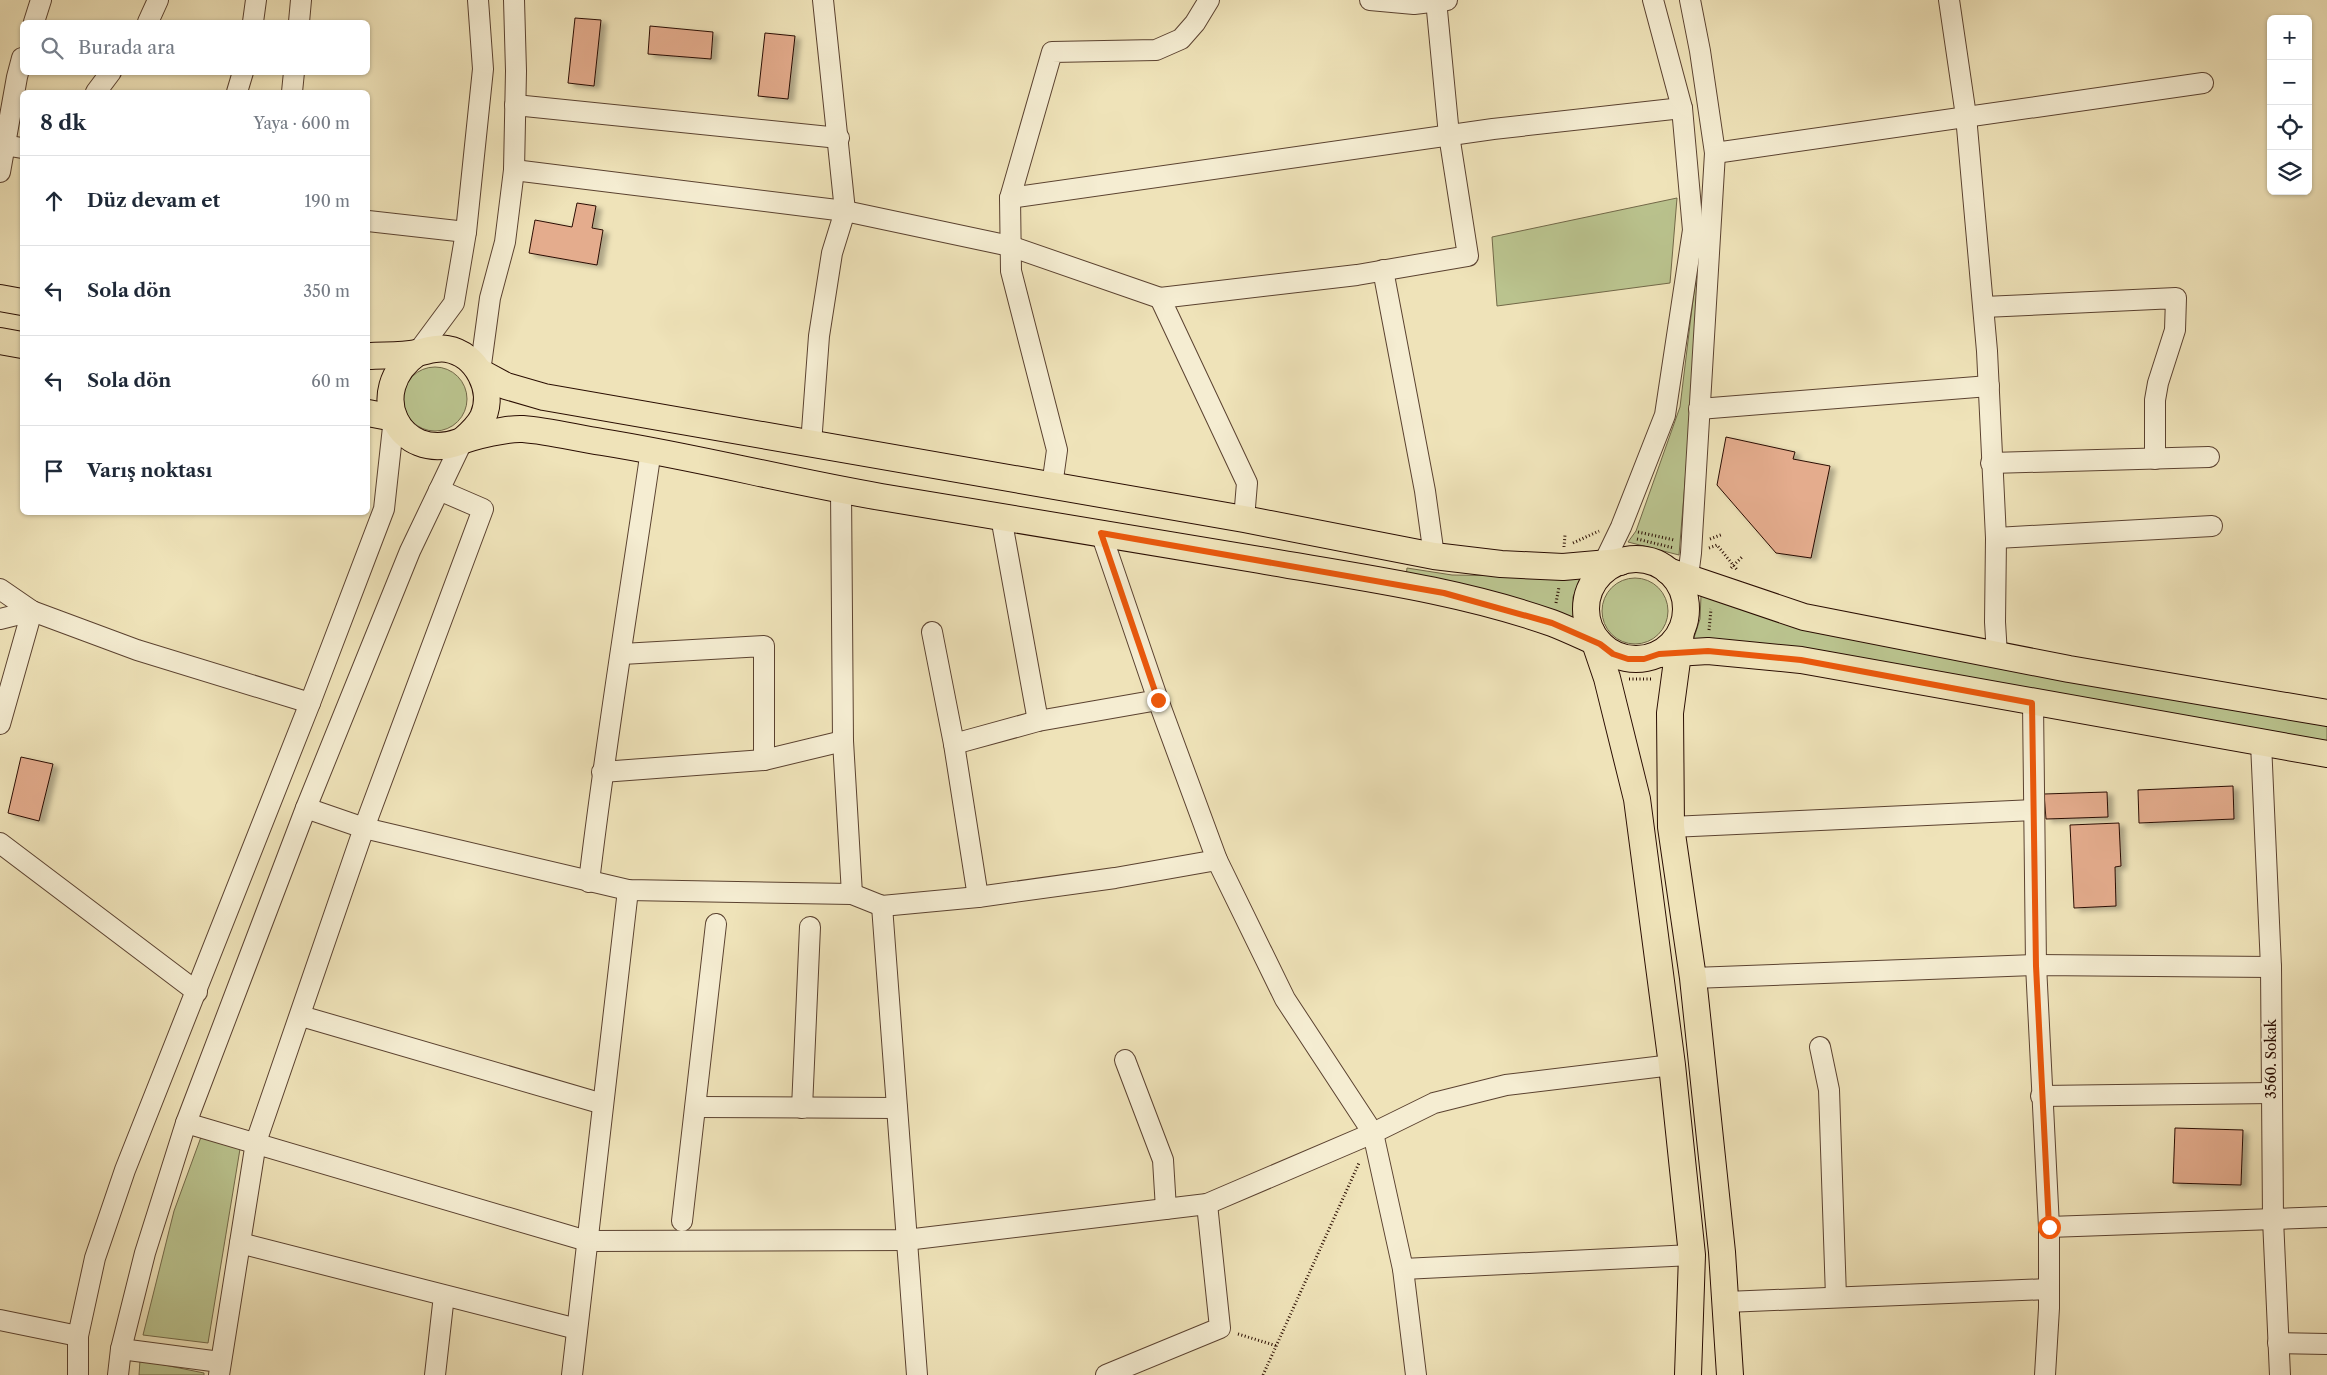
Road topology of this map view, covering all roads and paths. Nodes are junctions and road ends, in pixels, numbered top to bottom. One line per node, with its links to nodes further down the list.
1 (41, 0): 15 (street)
2 (158, 0): 16 (street)
3 (256, 0): 17 (street)
4 (301, 0): 18 (street)
5 (478, 0): 39 (street)
6 (514, 0): 27 (street)
7 (823, 0): 31 (street)
8 (1209, 0): 36 (street)
9 (1370, 0): 10 (street)
10 (1440, 0): 30 (street)
11 (1653, 0): 28 (street)
12 (1690, 0): 33 (street)
13 (1949, 0): 14 (street); 29 (street)
14 (1954, 0)
15 (35, 20)
16 (149, 20)
17 (253, 20)
18 (299, 20)
19 (13, 69): 32 (street)
20 (109, 75): 24 (street)
21 (242, 75): 25 (street)
22 (294, 75): 26 (street)
23 (2202, 83): 29 (street)
24 (98, 90)
25 (238, 90)
26 (292, 90)
27 (515, 105): 31 (street); 34 (street)
28 (1682, 108): 30 (street); 67 (street)
29 (1966, 116): 33 (street); 45 (street)
30 (1449, 136): 36 (street); 41 (street)
31 (839, 138): 37 (street)
32 (13, 146): 35 (street)
33 (1715, 153): 52 (street)
34 (514, 170): 37 (street); 50 (street)
35 (0, 172)
36 (1010, 198): 40 (street)
37 (845, 211): 40 (street); 56 (street)
38 (370, 221): 39 (street)
39 (466, 232): 48 (street)
40 (1010, 246): 43 (street); 61 (street)
41 (1383, 270): 43 (street); 72 (street)
42 (0, 298): 44 (main road)
43 (1160, 298): 65 (street)
44 (20, 302)
45 (1984, 307): 51 (street); 59 (street)
46 (0, 341): 47 (main road)
47 (20, 345)
48 (417, 353): 49 (main road); 50 (main road); 54 (main road)
49 (370, 356)
50 (480, 372): 55 (main road); 56 (main road)
51 (1989, 386): 52 (street); 60 (street)
52 (1699, 409): 71 (street)
53 (370, 413): 54 (main road)
54 (394, 418): 55 (main road); 86 (street)
55 (463, 440): 57 (main road); 62 (street)
56 (811, 444): 61 (main road)
57 (652, 450): 63 (main road); 81 (street)
58 (2208, 457): 59 (street)
59 (2155, 459): 60 (street)
60 (1991, 463): 70 (street)
61 (1052, 486): 65 (main road)
62 (439, 490): 97 (street); 100 (street)
63 (841, 490): 64 (main road); 91 (street)
64 (1001, 517): 68 (main road); 89 (street)
65 (1244, 519): 72 (main road)
66 (2212, 526): 70 (street)
67 (1622, 527): 71 (path); 73 (street)
68 (1101, 533): 79 (main road); 85 (street)
69 (1723, 534): 71 (path)
70 (1996, 538): 82 (street)
71 (1691, 546): 74 (street)
72 (1434, 556): 73 (main road)
73 (1606, 569): 74 (main road); 79 (main road)
74 (1680, 583): 80 (main road); 82 (main road)
75 (0, 589): 76 (street)
76 (32, 611): 77 (street); 86 (street); 90 (street)
77 (0, 619)
78 (932, 632): 93 (street)
79 (1595, 639): 80 (main road); 83 (main road)
80 (1673, 646): 84 (main road); 87 (main road)
81 (622, 654): 95 (street); 96 (street)
82 (1997, 655): 88 (main road)
83 (1607, 678): 84 (path); 117 (main road)
84 (1675, 681): 99 (main road)
85 (1158, 700): 89 (street); 102 (street)
86 (310, 703): 113 (street)
87 (2032, 703): 92 (main road); 98 (street)
88 (2327, 713)
89 (1038, 721): 93 (street)
90 (0, 724)
91 (843, 741): 95 (street); 105 (street)
92 (2261, 743): 94 (main road); 111 (street, 3560. Sokak)
93 (954, 744): 106 (street)
94 (2327, 754)
95 (764, 760): 96 (street)
96 (602, 772): 103 (street)
97 (306, 808): 100 (street); 124 (street)
98 (2034, 810): 99 (street); 110 (street)
99 (1671, 827): 112 (main road)
100 (364, 828): 103 (street); 114 (street)
101 (0, 843): 113 (street)
102 (1217, 860): 106 (street); 125 (street)
103 (589, 882): 104 (street)
104 (628, 890): 105 (street); 120 (street)
105 (852, 894): 107 (street)
106 (978, 897): 107 (street)
107 (882, 906): 123 (street)
108 (716, 924): 121 (street)
109 (810, 928): 122 (street)
110 (2036, 966): 111 (street); 112 (street); 119 (street)
111 (2270, 967): 118 (street, 3560. Sokak)
112 (1693, 978): 140 (main road)
113 (197, 992): 145 (street)
114 (301, 1016): 120 (street); 126 (street)
115 (1820, 1047): 139 (street)
116 (1125, 1060): 128 (street)
117 (1672, 1065): 125 (street); 136 (main road)
118 (2271, 1093): 119 (street); 130 (street, 3560. Sokak)
119 (2041, 1096): 132 (street)
120 (603, 1104): 134 (street)
121 (696, 1108): 122 (street); 131 (street)
122 (802, 1108): 123 (street)
123 (897, 1108): 133 (street)
124 (186, 1122): 126 (street); 149 (street)
125 (1373, 1133): 127 (street); 137 (street); 148 (path)
126 (256, 1142): 134 (street); 135 (street)
127 (1207, 1204): 128 (street); 143 (street)
128 (1166, 1209): 133 (street)
129 (2327, 1217): 130 (street)
130 (2273, 1219): 132 (street); 146 (street, 3560. Sokak)
131 (682, 1221)
132 (2049, 1227): 138 (street)
133 (906, 1240): 134 (street); 156 (street)
134 (587, 1241): 144 (street)
135 (240, 1243): 144 (street); 150 (street)
136 (1692, 1255): 137 (street); 160 (main road)
137 (1403, 1269): 159 (street)
138 (2049, 1289): 139 (street); 162 (street)
139 (1836, 1297): 140 (street)
140 (1726, 1302): 161 (main road)
141 (443, 1304): 154 (street)
142 (0, 1320): 145 (street)
143 (1220, 1328): 148 (path); 151 (street)
144 (577, 1329): 155 (street)
145 (78, 1336): 152 (street)
146 (2278, 1343): 147 (street); 163 (street, 3560. Sokak)
147 (2327, 1344)
148 (1278, 1346): 158 (path)
149 (121, 1349): 150 (street); 153 (street)
150 (220, 1369)
151 (1137, 1370): 157 (street)
152 (78, 1375)
153 (118, 1375)
154 (436, 1375)
155 (572, 1375)
156 (917, 1375)
157 (1106, 1375)
158 (1263, 1375)
159 (1416, 1375)
160 (1688, 1375)
161 (1730, 1375)
162 (2045, 1375)
163 (2280, 1375)

